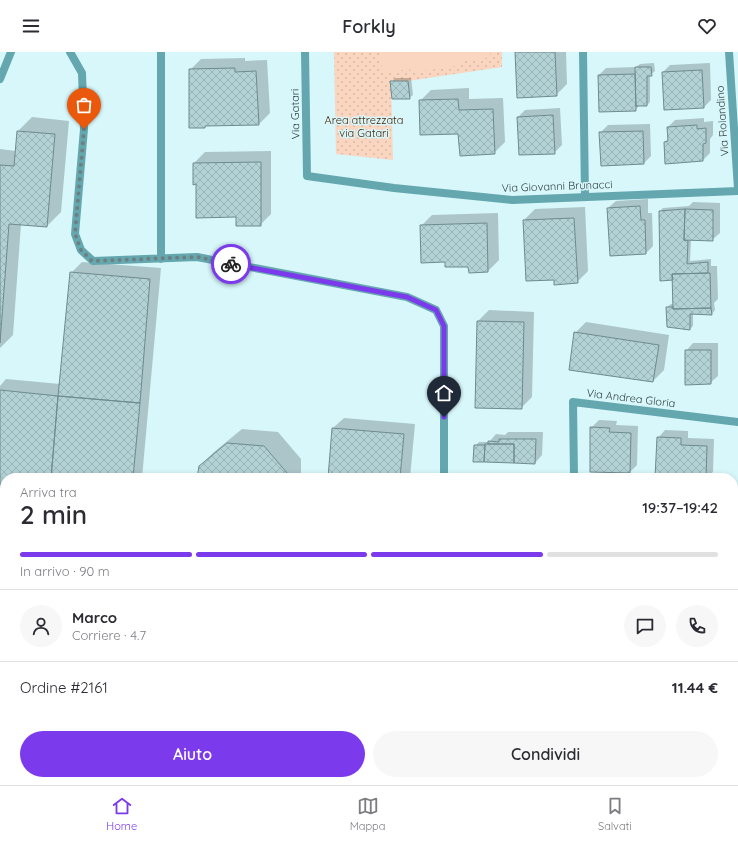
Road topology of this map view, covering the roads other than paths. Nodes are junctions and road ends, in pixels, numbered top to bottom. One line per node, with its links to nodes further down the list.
1 (11, 52): 7 (street)
2 (70, 52): 11 (street)
3 (161, 52): 11 (street)
4 (305, 52): 8 (street, Via Gatari)
5 (583, 52): 10 (street)
6 (729, 52): 9 (street, Via Rolandino)
7 (0, 79)
8 (307, 176): 10 (street, Via Giovanni Brunacci)
9 (738, 190): 10 (street, Via Giovanni Brunacci)
10 (585, 196)
11 (161, 259): 13 (street)
12 (738, 422): 14 (street, Via Andrea Gloria)
13 (444, 473)
14 (574, 473)

